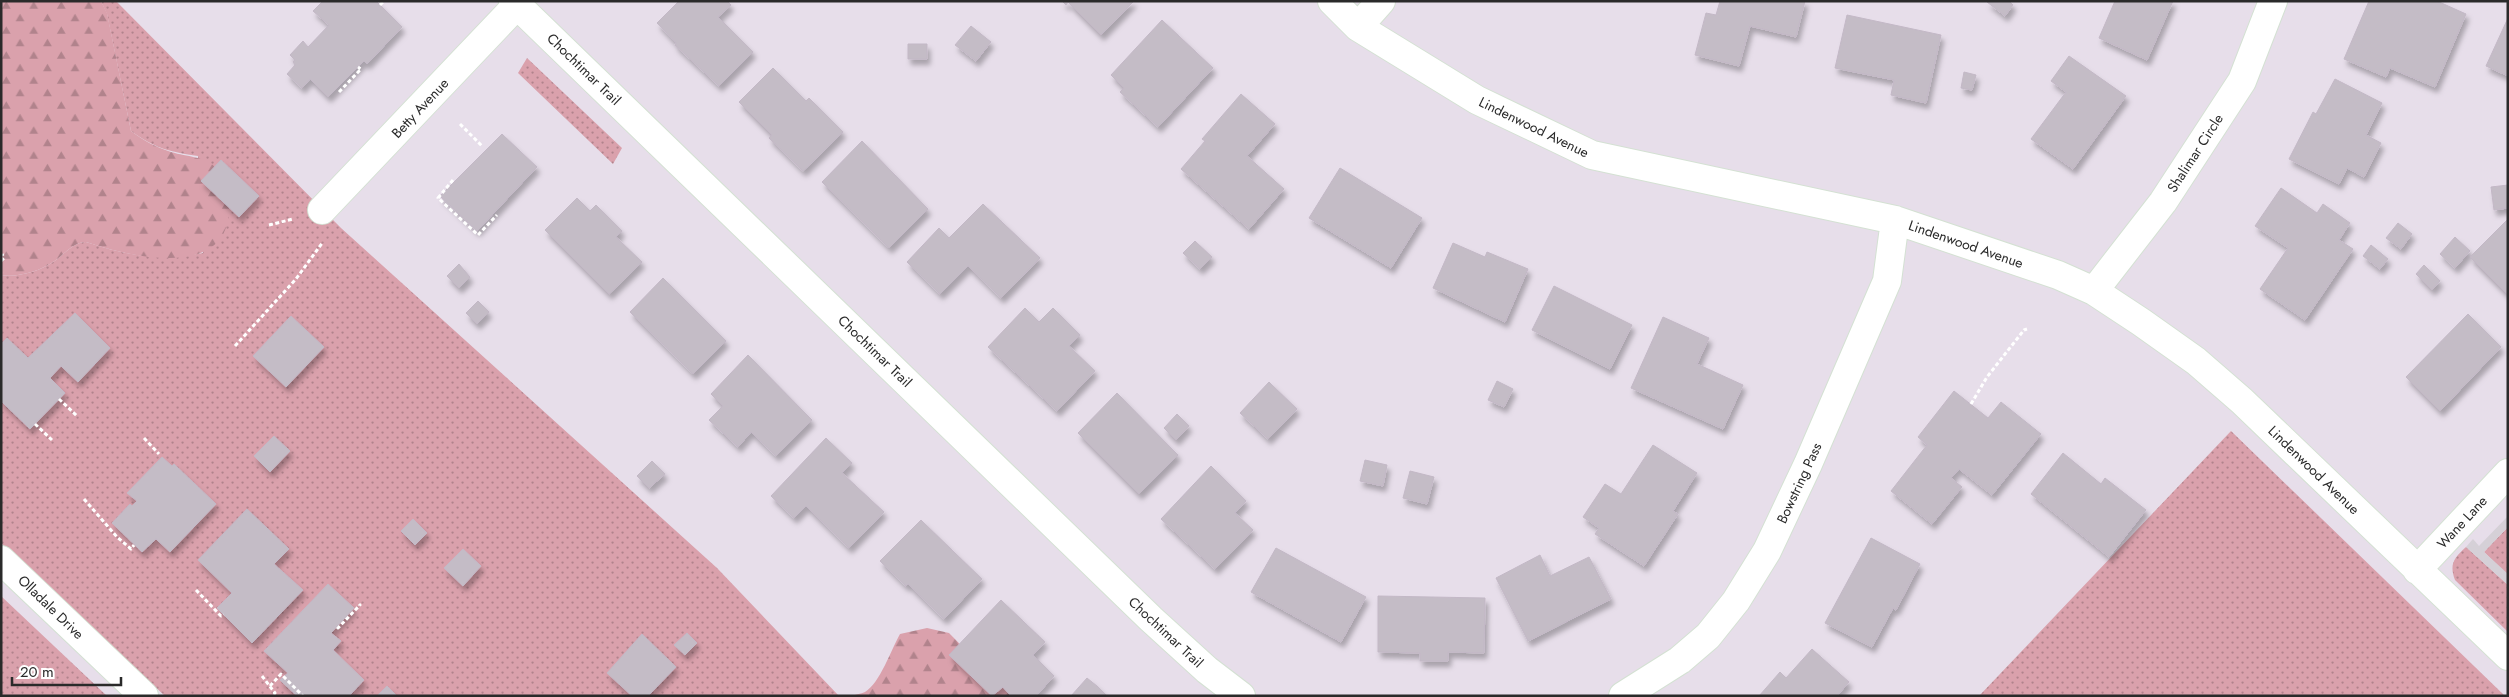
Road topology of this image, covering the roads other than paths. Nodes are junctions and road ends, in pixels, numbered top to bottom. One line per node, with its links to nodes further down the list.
1 (1332, 1): 5 (street, Lindenwood Avenue)
2 (1381, 1): 5 (street)
3 (2273, 1): 8 (street, Shalimar Circle)
4 (515, 3): 6 (street, Betty Avenue); 14 (street, Chochtimar Trail)
5 (1358, 27): 7 (street, Lindenwood Avenue)
6 (322, 210)
7 (1895, 220): 8 (street, Lindenwood Avenue); 15 (street, Bowstring Pass)
8 (2094, 291): 11 (street, Lindenwood Avenue)
9 (2508, 473): 11 (street, Wane Lane)
10 (1, 560): 13 (street, Olladale Drive)
11 (2417, 570): 12 (street, Lindenwood Avenue)
12 (2508, 656)
13 (144, 696)
14 (1241, 696)
15 (1623, 696)

